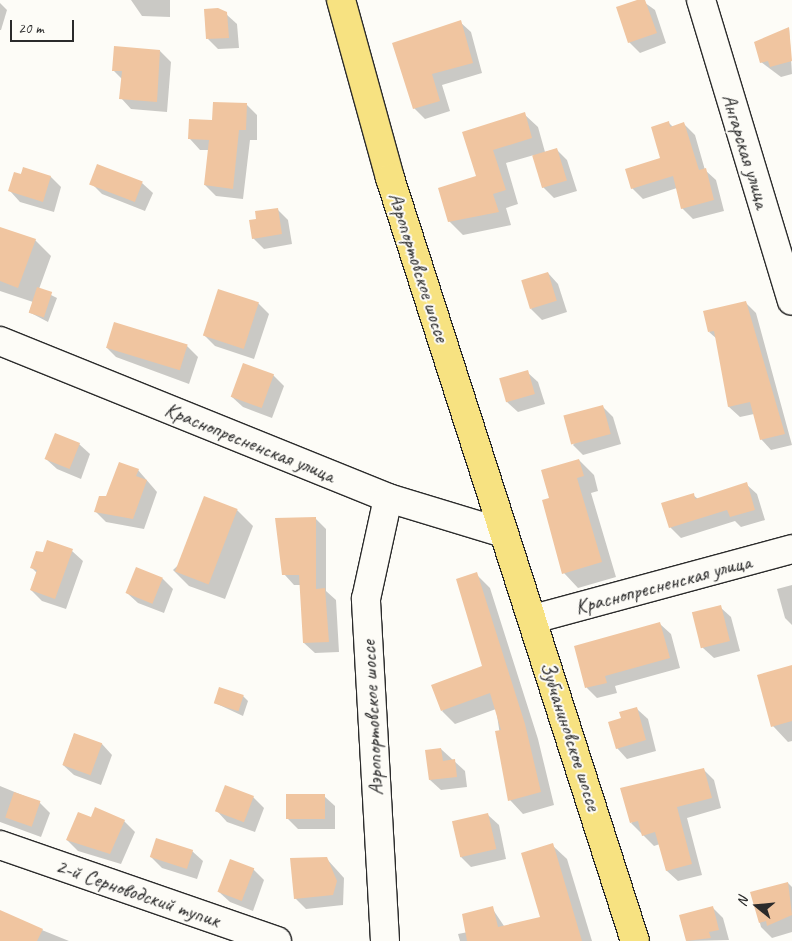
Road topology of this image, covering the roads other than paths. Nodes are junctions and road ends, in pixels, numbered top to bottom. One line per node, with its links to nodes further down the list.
1 (341, 0): 6 (main road, Аэропортовское шоссе)
2 (701, 0): 3 (street, Ангарская улица)
3 (792, 301)
4 (0, 341): 5 (street, Краснопресненская улица)
5 (388, 498): 6 (street, Краснопресненская улица); 11 (street, Аэропортовское шоссе)
6 (503, 532): 8 (main road, Зубчаниновское шоссе)
7 (792, 549): 8 (street, Краснопресненская улица)
8 (533, 618): 12 (main road, Зубчаниновское шоссе)
9 (0, 845): 10 (street, 2-й Серноводский тупик)
10 (277, 941)
11 (385, 941)
12 (635, 941)

